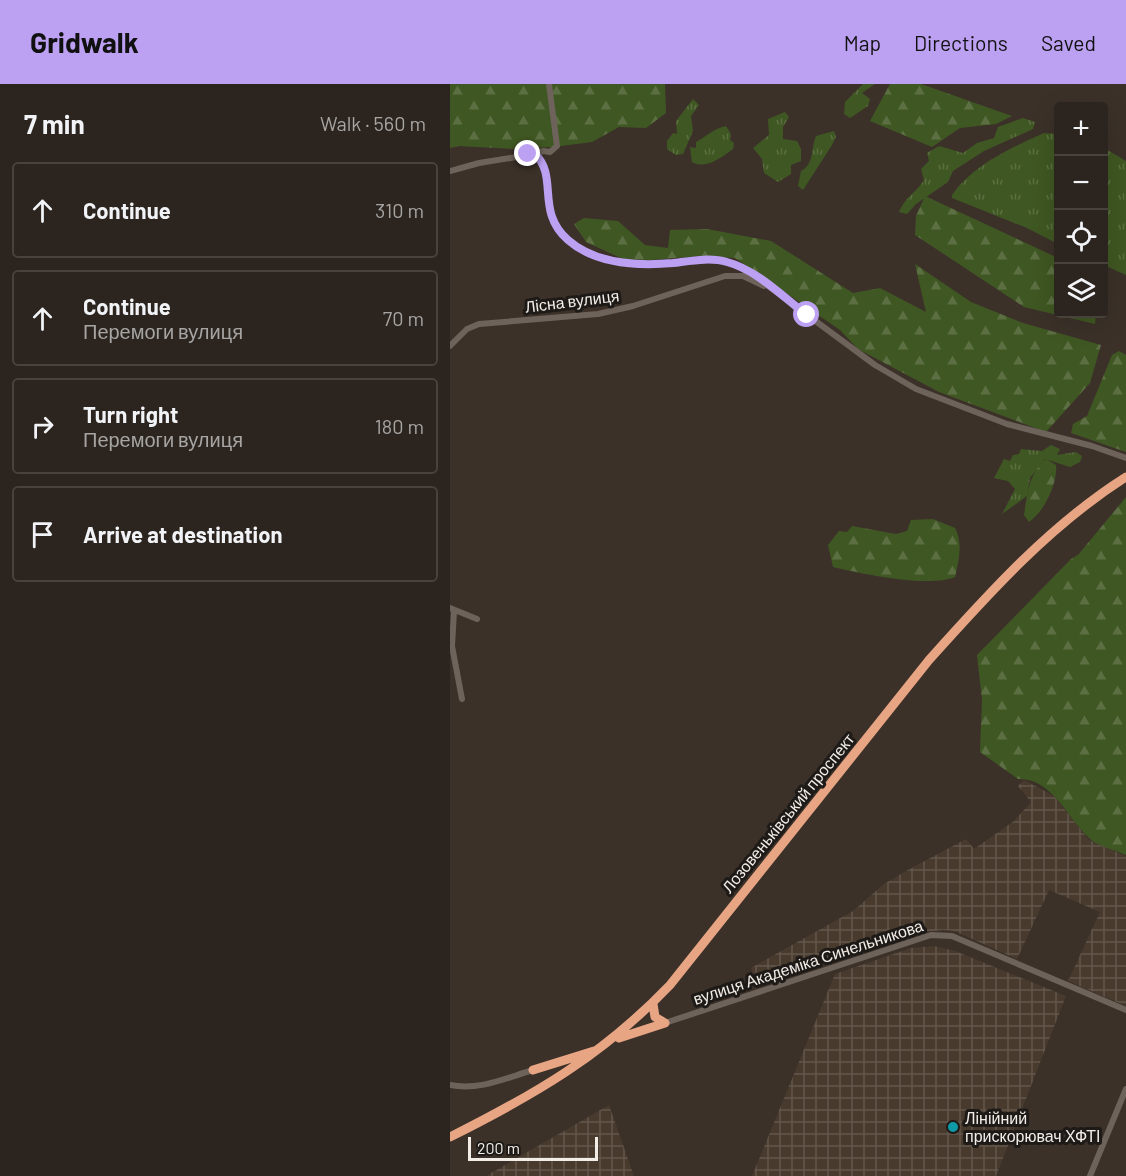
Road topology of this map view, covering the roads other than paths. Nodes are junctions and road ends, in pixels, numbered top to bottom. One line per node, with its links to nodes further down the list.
1 (549, 84): 2 (street)
2 (535, 154): 3 (street); 4 (street)
3 (450, 171)
4 (770, 288): 5 (street, Лісна вулиця); 6 (street)
5 (450, 346)
6 (1126, 458)
7 (1126, 477): 11 (highway, Лозовеньківський проспект)
8 (452, 610): 9 (street); 10 (street)
9 (477, 620)
10 (462, 699)
11 (653, 1004): 13 (highway, Лозовеньківський проспект); 14 (highway)
12 (1126, 1010): 14 (street, вулиця Академіка Синельникова)
13 (643, 1013): 14 (highway); 15 (highway, Лозовеньківський проспект)
14 (665, 1023): 15 (highway)
15 (615, 1039): 16 (highway, Лозовеньківський проспект)
16 (602, 1049): 17 (highway); 18 (highway, Лозовеньківський проспект)
17 (533, 1070): 18 (highway); 19 (street); 21 (highway)
18 (556, 1079): 21 (highway, Лозовеньківський проспект)
19 (450, 1085)
20 (1126, 1089): 23 (street)
21 (536, 1090): 22 (highway, Лозовеньківський проспект)
22 (450, 1137)
23 (1090, 1176)

